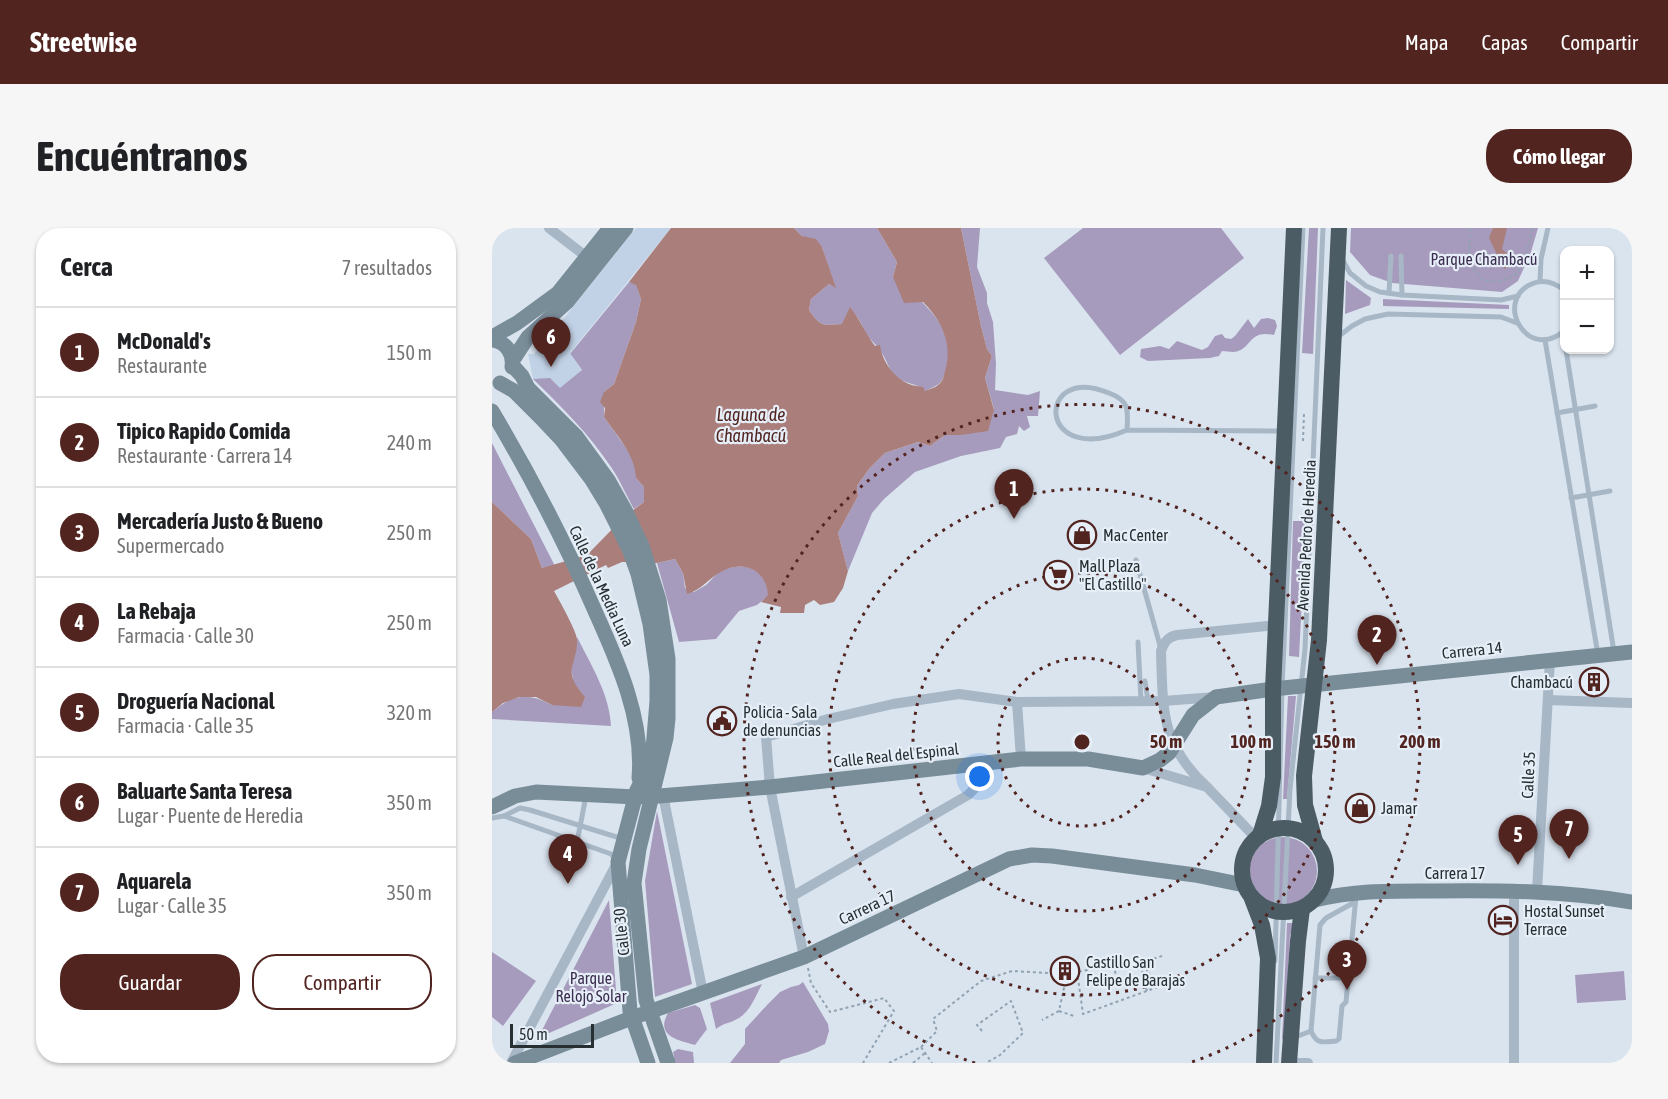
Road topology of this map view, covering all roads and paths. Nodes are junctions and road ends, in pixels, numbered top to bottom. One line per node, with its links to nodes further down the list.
1 (549, 228): 14 (street)
2 (610, 228): 14 (main road)
3 (626, 228): 26 (main road)
4 (1294, 228): 35 (highway, Avenida Pedro de Heredia)
5 (1303, 228): 52 (lane)
6 (1323, 228): 51 (lane)
7 (1339, 228): 11 (highway, Avenida Pedro de Heredia)
8 (1470, 228): 9 (path)
9 (1533, 228)
10 (1548, 228): 15 (lane)
11 (1338, 246): 17 (lane); 24 (highway, Avenida Pedro de Heredia)
12 (1391, 256): 17 (lane)
13 (1401, 256): 18 (lane)
14 (588, 258): 22 (main road)
15 (1540, 281): 16 (lane); 19 (lane)
16 (1560, 288)
17 (1389, 293): 18 (lane)
18 (1402, 295): 19 (lane)
19 (1518, 296): 20 (lane)
20 (1517, 323): 23 (lane); 24 (lane)
21 (1560, 334): 23 (lane)
22 (492, 339): 26 (main road)
23 (1545, 340): 32 (lane)
24 (1333, 342): 51 (highway, Avenida Pedro de Heredia)
25 (1567, 354): 30 (lane)
26 (513, 363): 27 (main road); 28 (main road)
27 (496, 383): 28 (main road)
28 (532, 400): 59 (main road)
29 (1595, 406): 30 (lane)
30 (1576, 410): 32 (lane); 40 (lane)
31 (492, 411): 66 (main road, Calle de la Media Luna)
32 (1557, 413): 41 (lane)
33 (1304, 414): 36 (path)
34 (1127, 430): 34 (lane); 35 (lane)
35 (1284, 431): 37 (highway, Avenida Pedro de Heredia)
36 (1302, 447)
37 (1282, 456): 38 (lane); 44 (highway, Avenida Pedro de Heredia)
38 (1275, 474)
39 (1610, 491): 40 (lane)
40 (1588, 495): 41 (lane); 48 (lane)
41 (1572, 498): 48 (lane)
42 (1274, 509): 44 (lane)
43 (1136, 560): 46 (lane)
44 (1273, 626): 46 (street); 52 (highway, Avenida Pedro de Heredia)
45 (1138, 642): 55 (lane)
46 (1161, 651): 56 (street, Calle Real del Espinal)
47 (1632, 652): 48 (main road, Carrera 14)
48 (1606, 655): 49 (main road, Carrera 14)
49 (1550, 660): 51 (main road, Carrera 14); 54 (street, Calle 35)
50 (1145, 681): 55 (lane)
51 (1308, 685): 52 (main road); 73 (lane); 76 (highway, Avenida Pedro de Heredia)
52 (1277, 689): 53 (main road); 73 (lane); 74 (highway, Avenida Pedro de Heredia)
53 (1216, 697): 56 (street); 60 (main road)
54 (1548, 700): 58 (street); 81 (street, Calle 35)
55 (1144, 701): 56 (street); 57 (street)
56 (1163, 701): 60 (street, Calle Real del Espinal)
57 (1017, 702): 61 (street); 63 (street)
58 (1632, 703)
59 (661, 732): 66 (main road); 68 (main road, Calle 30)
60 (1174, 746): 62 (main road); 64 (street, Calle Real del Espinal)
61 (1021, 759): 62 (main road, Calle Real del Espinal); 63 (main road, Calle Real del Espinal)
62 (1143, 768): 64 (street, Calle Real del Espinal)
63 (770, 787): 68 (main road, Calle Real del Espinal); 82 (street)
64 (1207, 787): 74 (street, Calle Real del Espinal)
65 (974, 789): 82 (street)
66 (636, 793): 67 (main road, Calle Real del Espinal); 68 (main road, Calle Real del Espinal); 75 (main road, Calle 30)
67 (586, 794): 69 (main road, Calle Real del Espinal); 72 (lane)
68 (658, 796): 100 (street); 102 (main road, Calle 30)
69 (492, 807)
70 (504, 816): 71 (lane); 72 (lane); 77 (lane)
71 (492, 818)
72 (581, 826): 75 (lane); 77 (lane)
73 (1283, 828): 74 (highway); 76 (highway); 86 (lane)
74 (1258, 837): 80 (highway, Avenida Pedro de Heredia)
75 (624, 840): 78 (main road, Calle 30)
76 (1315, 841): 85 (highway, Avenida Pedro de Heredia)
77 (577, 842): 78 (lane)
78 (618, 862): 104 (main road, Calle 30); 111 (street)
79 (1514, 890): 81 (main road, Carrera 17); 83 (main road, Carrera 17); 124 (street)
80 (1248, 891): 86 (highway); 88 (main road, Carrera 17); 119 (highway)
81 (1537, 891): 84 (main road, Carrera 17)
82 (791, 897): 88 (street)
83 (1356, 897): 85 (main road, Carrera 17); 95 (lane); 96 (lane)
84 (1632, 902)
85 (1309, 905): 86 (highway); 108 (highway)
86 (1280, 913): 120 (lane); 121 (lane)
87 (1162, 956): 89 (path)
88 (804, 957): 100 (main road, Carrera 17); 114 (path)
89 (1146, 961): 90 (path); 91 (path)
90 (1113, 965): 92 (path); 98 (path)
91 (1148, 970): 94 (path); 99 (path)
92 (1077, 971): 93 (path); 99 (path)
93 (1067, 974): 101 (path); 109 (path)
94 (1150, 977)
95 (1316, 978): 96 (lane); 107 (lane)
96 (1348, 978): 107 (lane)
97 (1180, 979): 99 (path)
98 (1120, 987)
99 (1147, 991)
100 (703, 993): 102 (main road, Carrera 17)
101 (1059, 1011): 103 (path); 105 (path)
102 (650, 1012): 104 (main road, Carrera 17); 113 (main road, Calle 30)
103 (1074, 1016)
104 (632, 1018): 111 (main road, Carrera 17); 112 (main road, Calle 30)
105 (1042, 1020)
106 (982, 1031): 118 (path)
107 (1311, 1031): 108 (lane)
108 (1291, 1039): 122 (highway)
109 (921, 1047): 110 (path); 115 (path)
110 (925, 1053): 116 (path); 117 (path)
111 (513, 1063)
112 (648, 1063)
113 (668, 1063)
114 (863, 1063)
115 (889, 1063)
116 (913, 1063)
117 (932, 1063)
118 (986, 1063)
119 (1264, 1063)
120 (1270, 1063)
121 (1276, 1063)
122 (1289, 1063): 123 (street)
123 (1308, 1063)
124 (1514, 1063)

